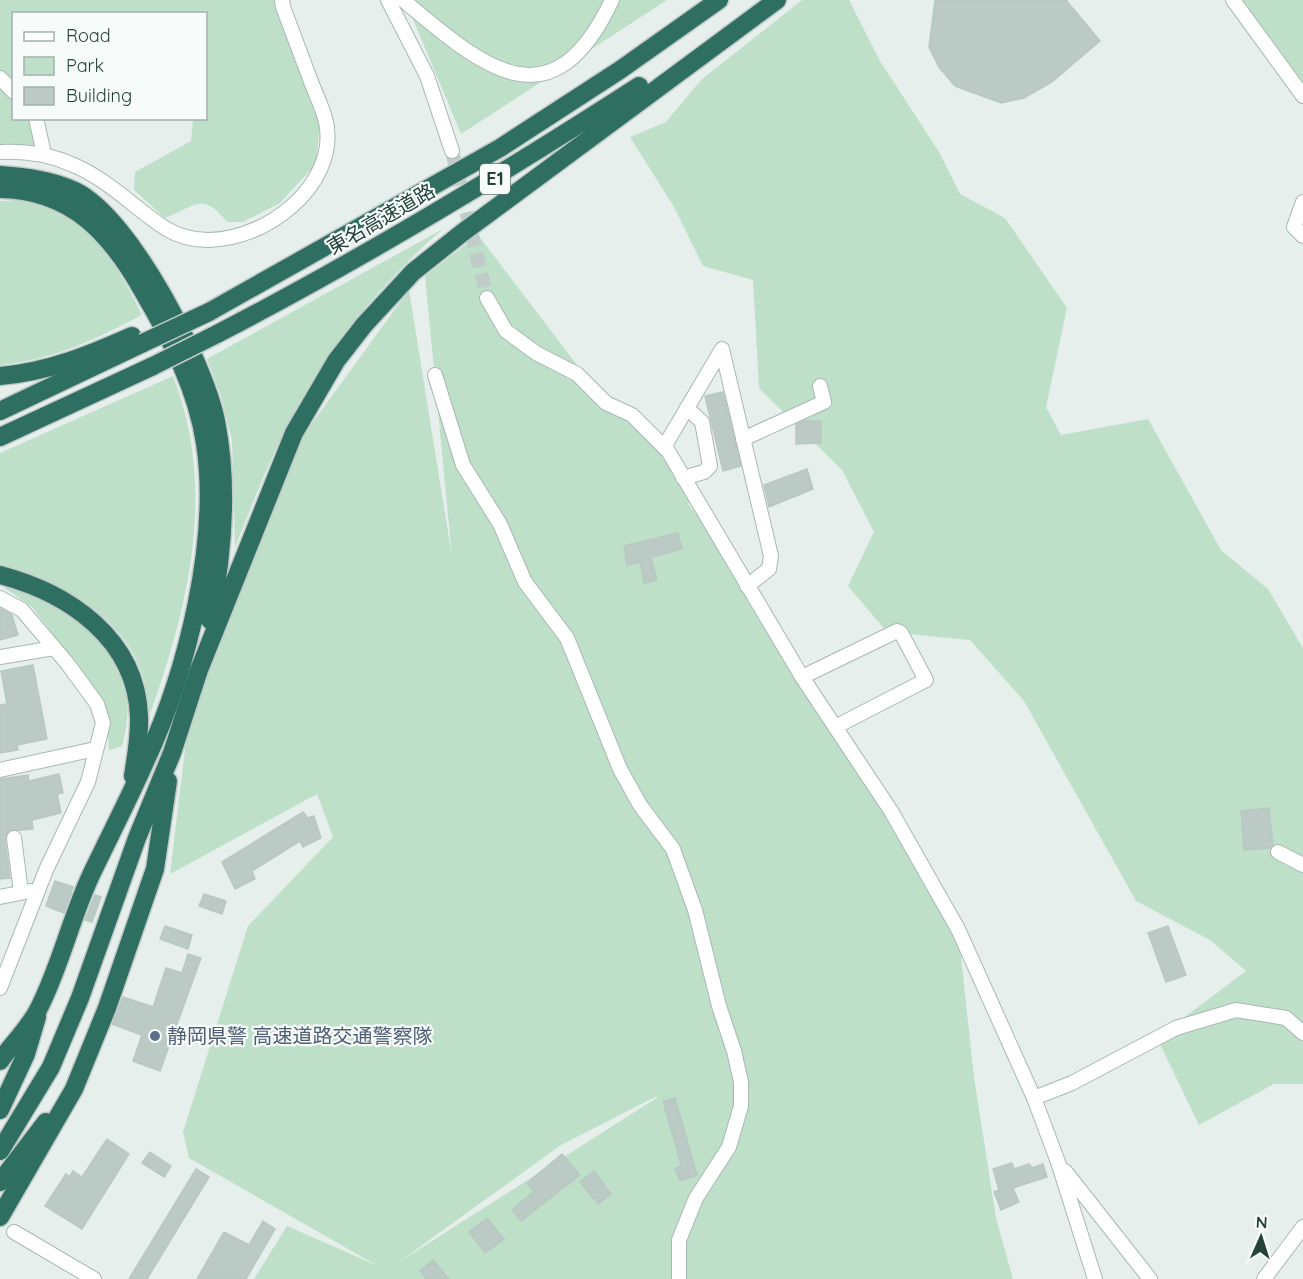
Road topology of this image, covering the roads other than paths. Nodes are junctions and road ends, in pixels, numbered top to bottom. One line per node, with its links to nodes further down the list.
1 (282, 0): 15 (street)
2 (388, 0): 13 (street)
3 (403, 0): 4 (street)
4 (612, 0)
5 (719, 0): 21 (highway, 東名高速道路 / E1, bridge)
6 (760, 0): 27 (highway, 東名高速道路 / E1, bridge)
7 (777, 0): 36 (highway)
8 (1233, 0): 11 (street)
9 (0, 78): 10 (street)
10 (12, 91)
11 (1303, 96)
12 (36, 120): 15 (street)
13 (452, 151)
14 (0, 152): 15 (street)
15 (44, 154)
16 (0, 175): 36 (highway)
17 (0, 189): 42 (highway)
18 (1303, 202): 19 (street)
19 (1303, 236)
20 (487, 298): 29 (street)
21 (140, 338): 23 (highway); 26 (highway, 東名高速道路 / E1)
22 (435, 375): 65 (street)
23 (0, 376)
24 (820, 386): 28 (street)
25 (687, 408): 28 (street); 29 (street); 30 (street)
26 (0, 411)
27 (0, 437)
28 (743, 439): 32 (street)
29 (664, 447): 30 (street)
30 (683, 478): 32 (street)
31 (0, 575): 42 (highway)
32 (747, 586): 37 (street)
33 (0, 598): 34 (street)
34 (54, 648): 35 (street); 39 (street)
35 (0, 657)
36 (199, 670): 40 (highway)
37 (802, 677): 38 (street); 38 (street)
38 (837, 726): 56 (street)
39 (95, 749): 41 (street); 46 (street)
40 (172, 753): 55 (highway); 58 (highway)
41 (0, 770)
42 (130, 792): 50 (highway)
43 (14, 838): 47 (street)
44 (1278, 852): 45 (street)
45 (1303, 865)
46 (38, 890): 47 (street); 49 (street)
47 (21, 892): 48 (street)
48 (0, 897)
49 (0, 988)
50 (39, 1010): 52 (highway); 57 (highway)
51 (1303, 1033): 56 (street)
52 (12, 1044): 53 (highway); 54 (highway)
53 (0, 1061)
54 (0, 1070)
55 (74, 1089): 60 (highway); 61 (highway)
56 (1034, 1098): 59 (street)
57 (0, 1110)
58 (0, 1151)
59 (1058, 1162): 66 (street); 67 (street)
60 (0, 1182)
61 (0, 1217)
62 (1303, 1227): 68 (street)
63 (14, 1232): 64 (street)
64 (94, 1279)
65 (679, 1279)
66 (1095, 1279)
67 (1150, 1279)
68 (1264, 1279)

